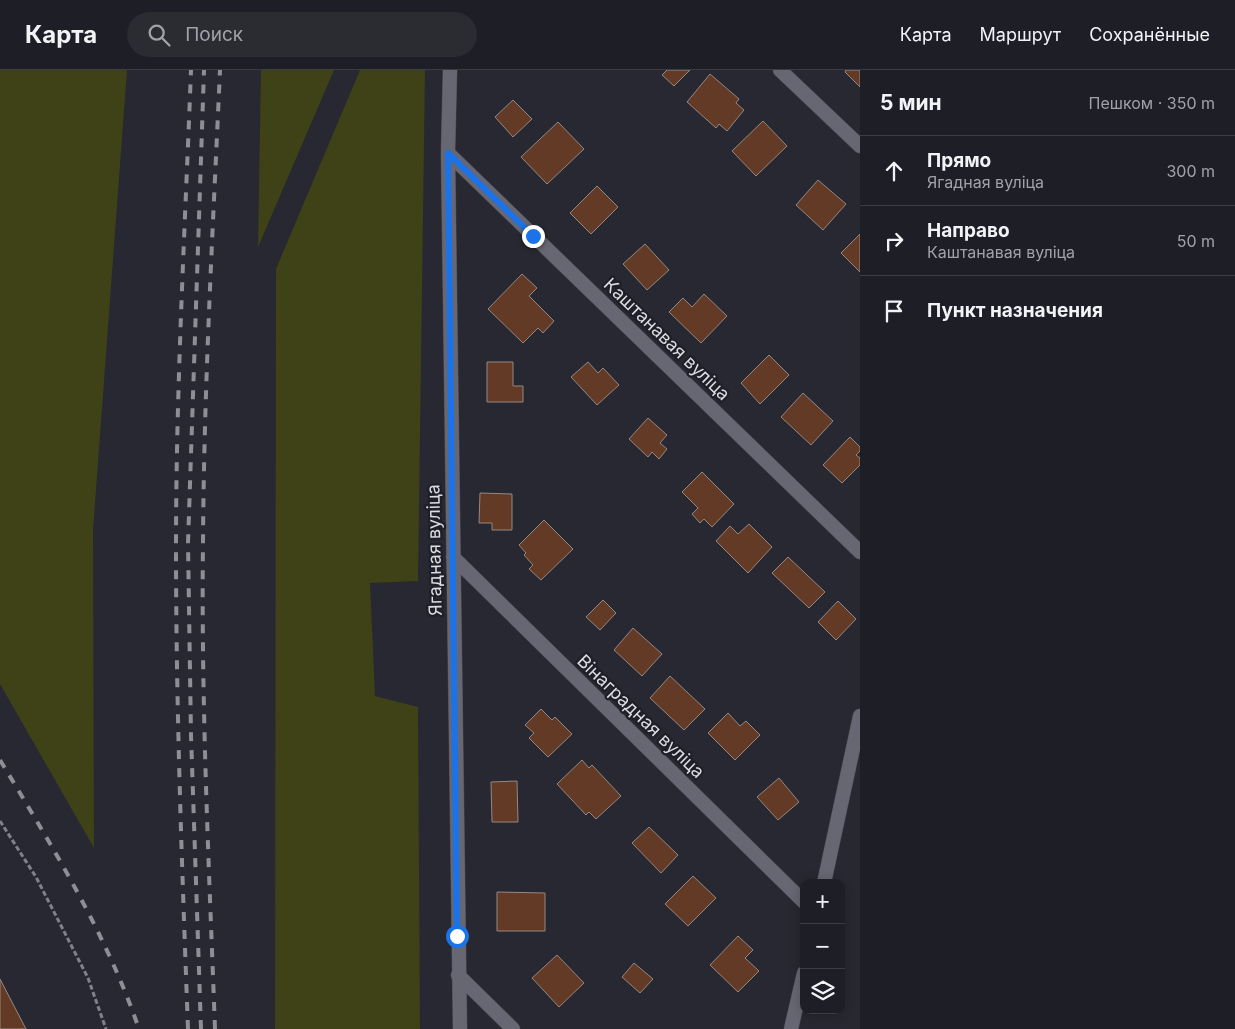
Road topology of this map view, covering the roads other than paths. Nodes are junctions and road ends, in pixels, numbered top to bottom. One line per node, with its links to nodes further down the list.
1 (450, 70): 4 (street, Ягадная вуліца)
2 (780, 70): 3 (street)
3 (860, 146)
4 (448, 153): 5 (street, Каштанавая вуліца); 6 (street, Ягадная вуліца)
5 (860, 552)
6 (453, 557): 9 (street, Вінаградная вуліца); 10 (street, Ягадная вуліца)
7 (860, 716): 8 (street)
8 (825, 879)
9 (800, 898)
10 (458, 975): 12 (street, Ягадная вуліца); 13 (street)
11 (800, 992): 14 (street)
12 (460, 1029)
13 (513, 1029)
14 (792, 1029)

